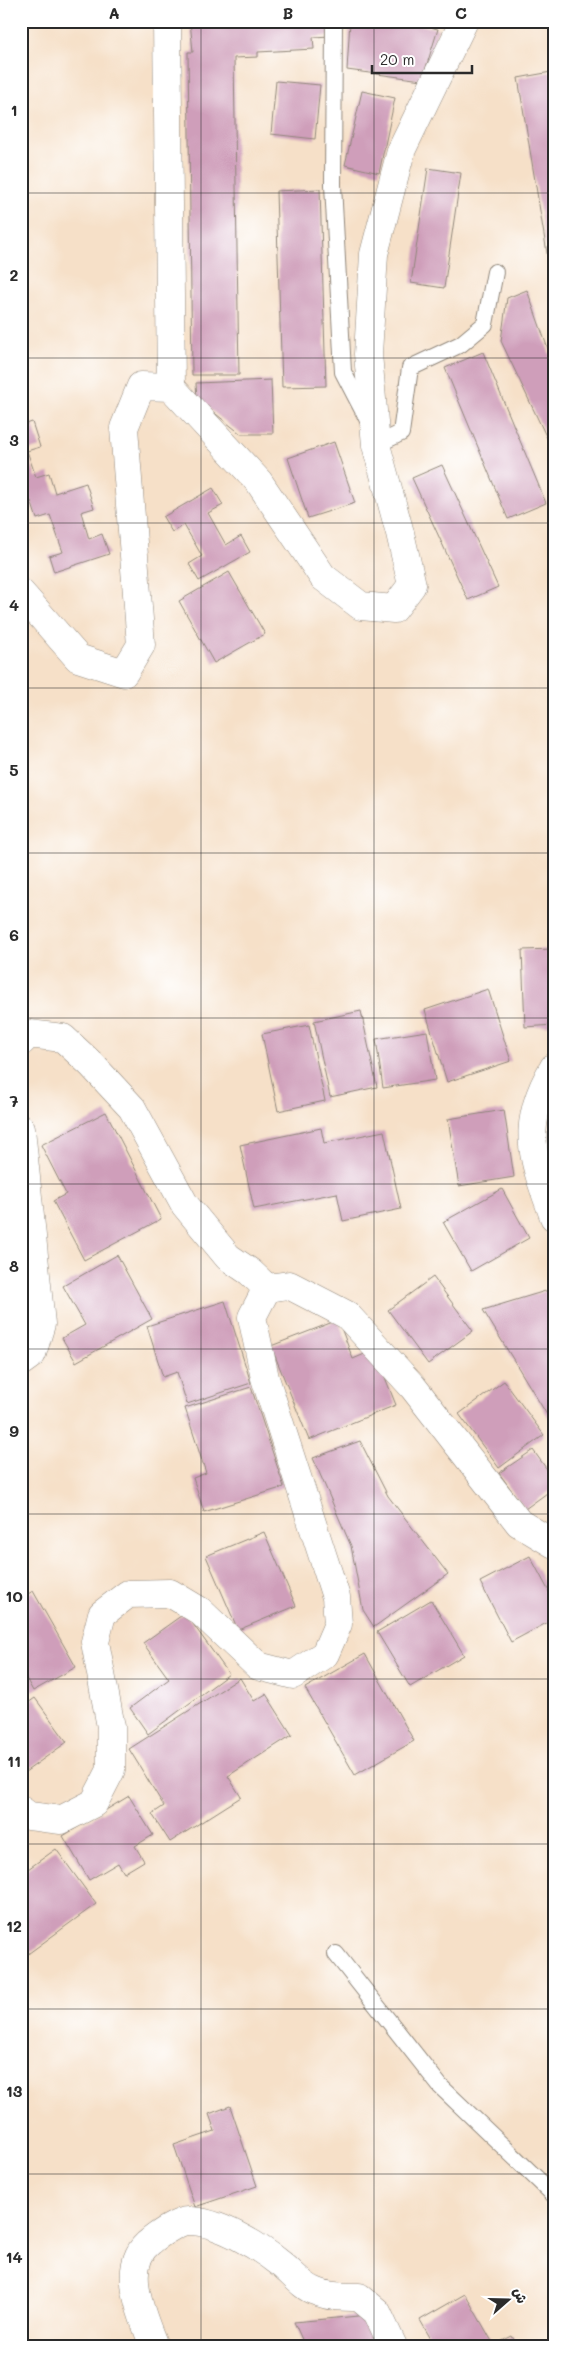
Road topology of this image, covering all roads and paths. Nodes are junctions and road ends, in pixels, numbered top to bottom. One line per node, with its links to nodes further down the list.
1 (167, 21): 5 (street)
2 (334, 21): 6 (lane)
3 (464, 21): 6 (street)
4 (495, 272): 6 (lane)
5 (171, 387): 6 (street); 7 (street)
6 (376, 440)
7 (21, 593)
8 (24, 1034): 12 (street)
9 (554, 1067): 11 (street)
10 (21, 1128): 13 (street)
11 (554, 1217)
12 (266, 1288): 14 (street); 15 (street)
13 (21, 1362)
14 (554, 1544)
15 (21, 1810)
16 (336, 1954): 17 (lane)
17 (554, 2195)
18 (154, 2346): 19 (street)
19 (393, 2346)

